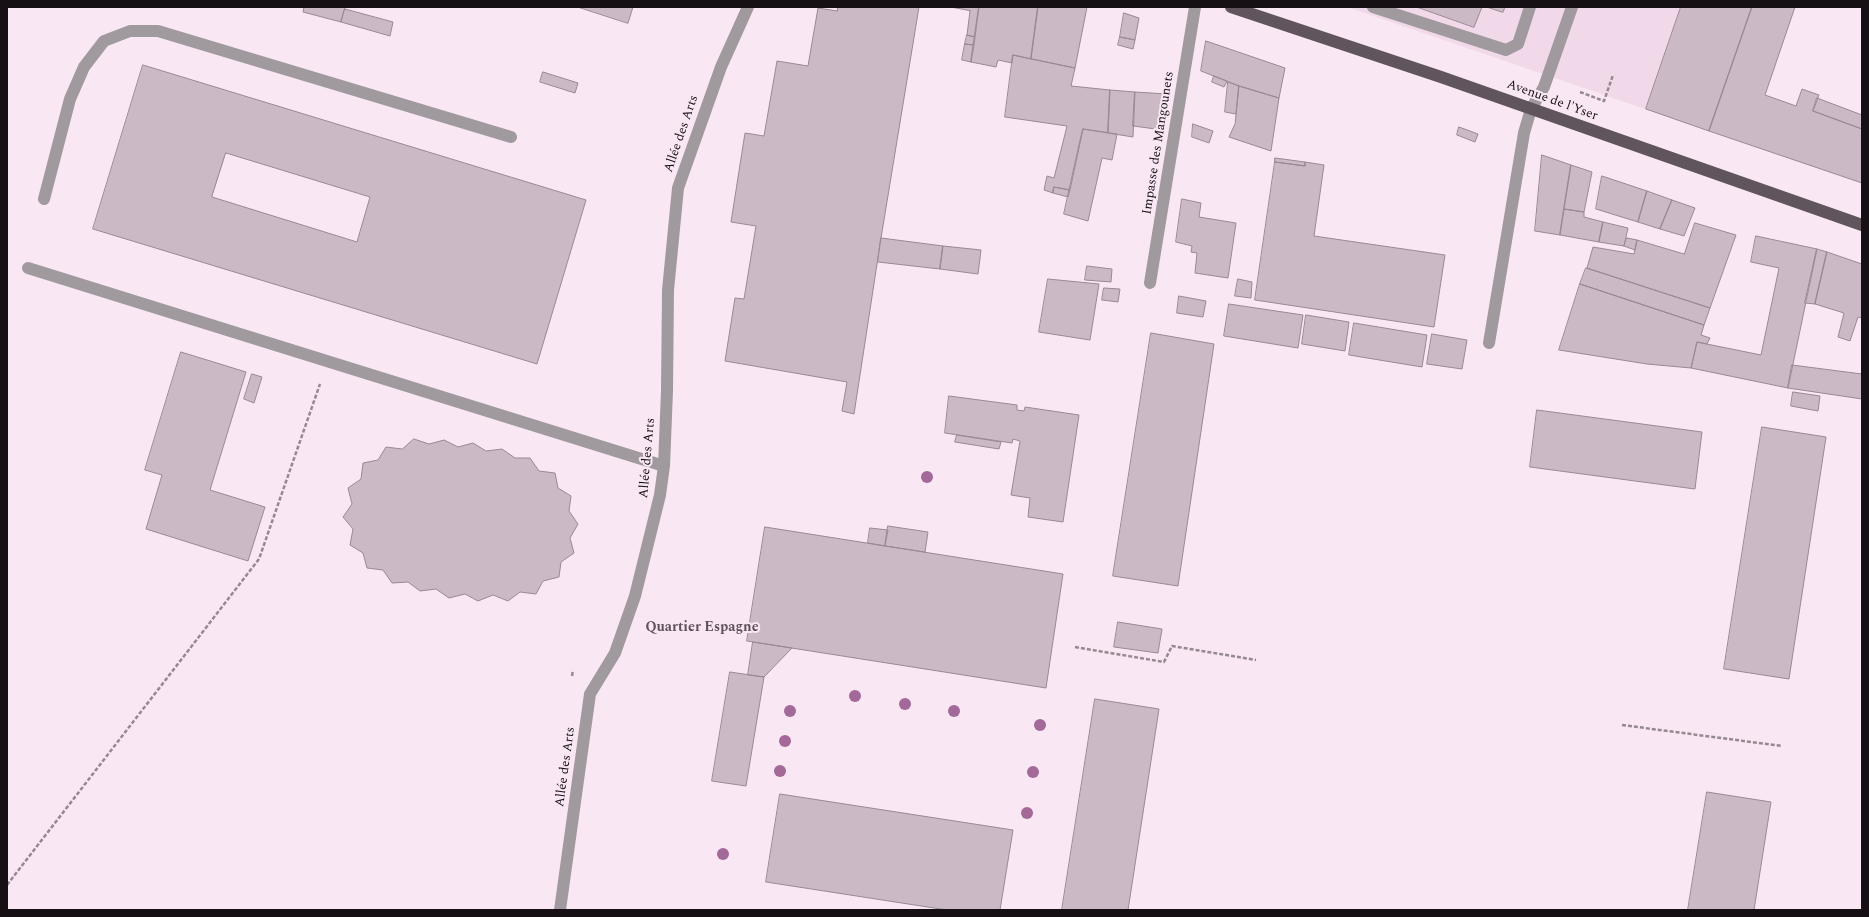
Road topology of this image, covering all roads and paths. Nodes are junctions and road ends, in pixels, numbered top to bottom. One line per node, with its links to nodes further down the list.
1 (748, 7): 17 (street, Allée des Arts)
2 (1195, 7): 14 (street, Impasse des Mangounets)
3 (1231, 7): 9 (main road, Avenue de l'Yser)
4 (1373, 7): 5 (street)
5 (1530, 7)
6 (1572, 7): 9 (street)
7 (1613, 75): 8 (path)
8 (1580, 92)
9 (1532, 109): 12 (main road, Avenue de l'Yser); 15 (street)
10 (511, 138): 11 (street)
11 (44, 199)
12 (1862, 225)
13 (28, 268): 16 (street)
14 (1150, 283)
15 (1489, 344)
16 (327, 362): 17 (street); 22 (path)
17 (664, 466): 23 (street, Allée des Arts)
18 (1075, 647): 19 (path)
19 (1256, 660)
20 (1622, 725): 21 (path)
21 (1782, 746)
22 (7, 885)
23 (560, 910)

